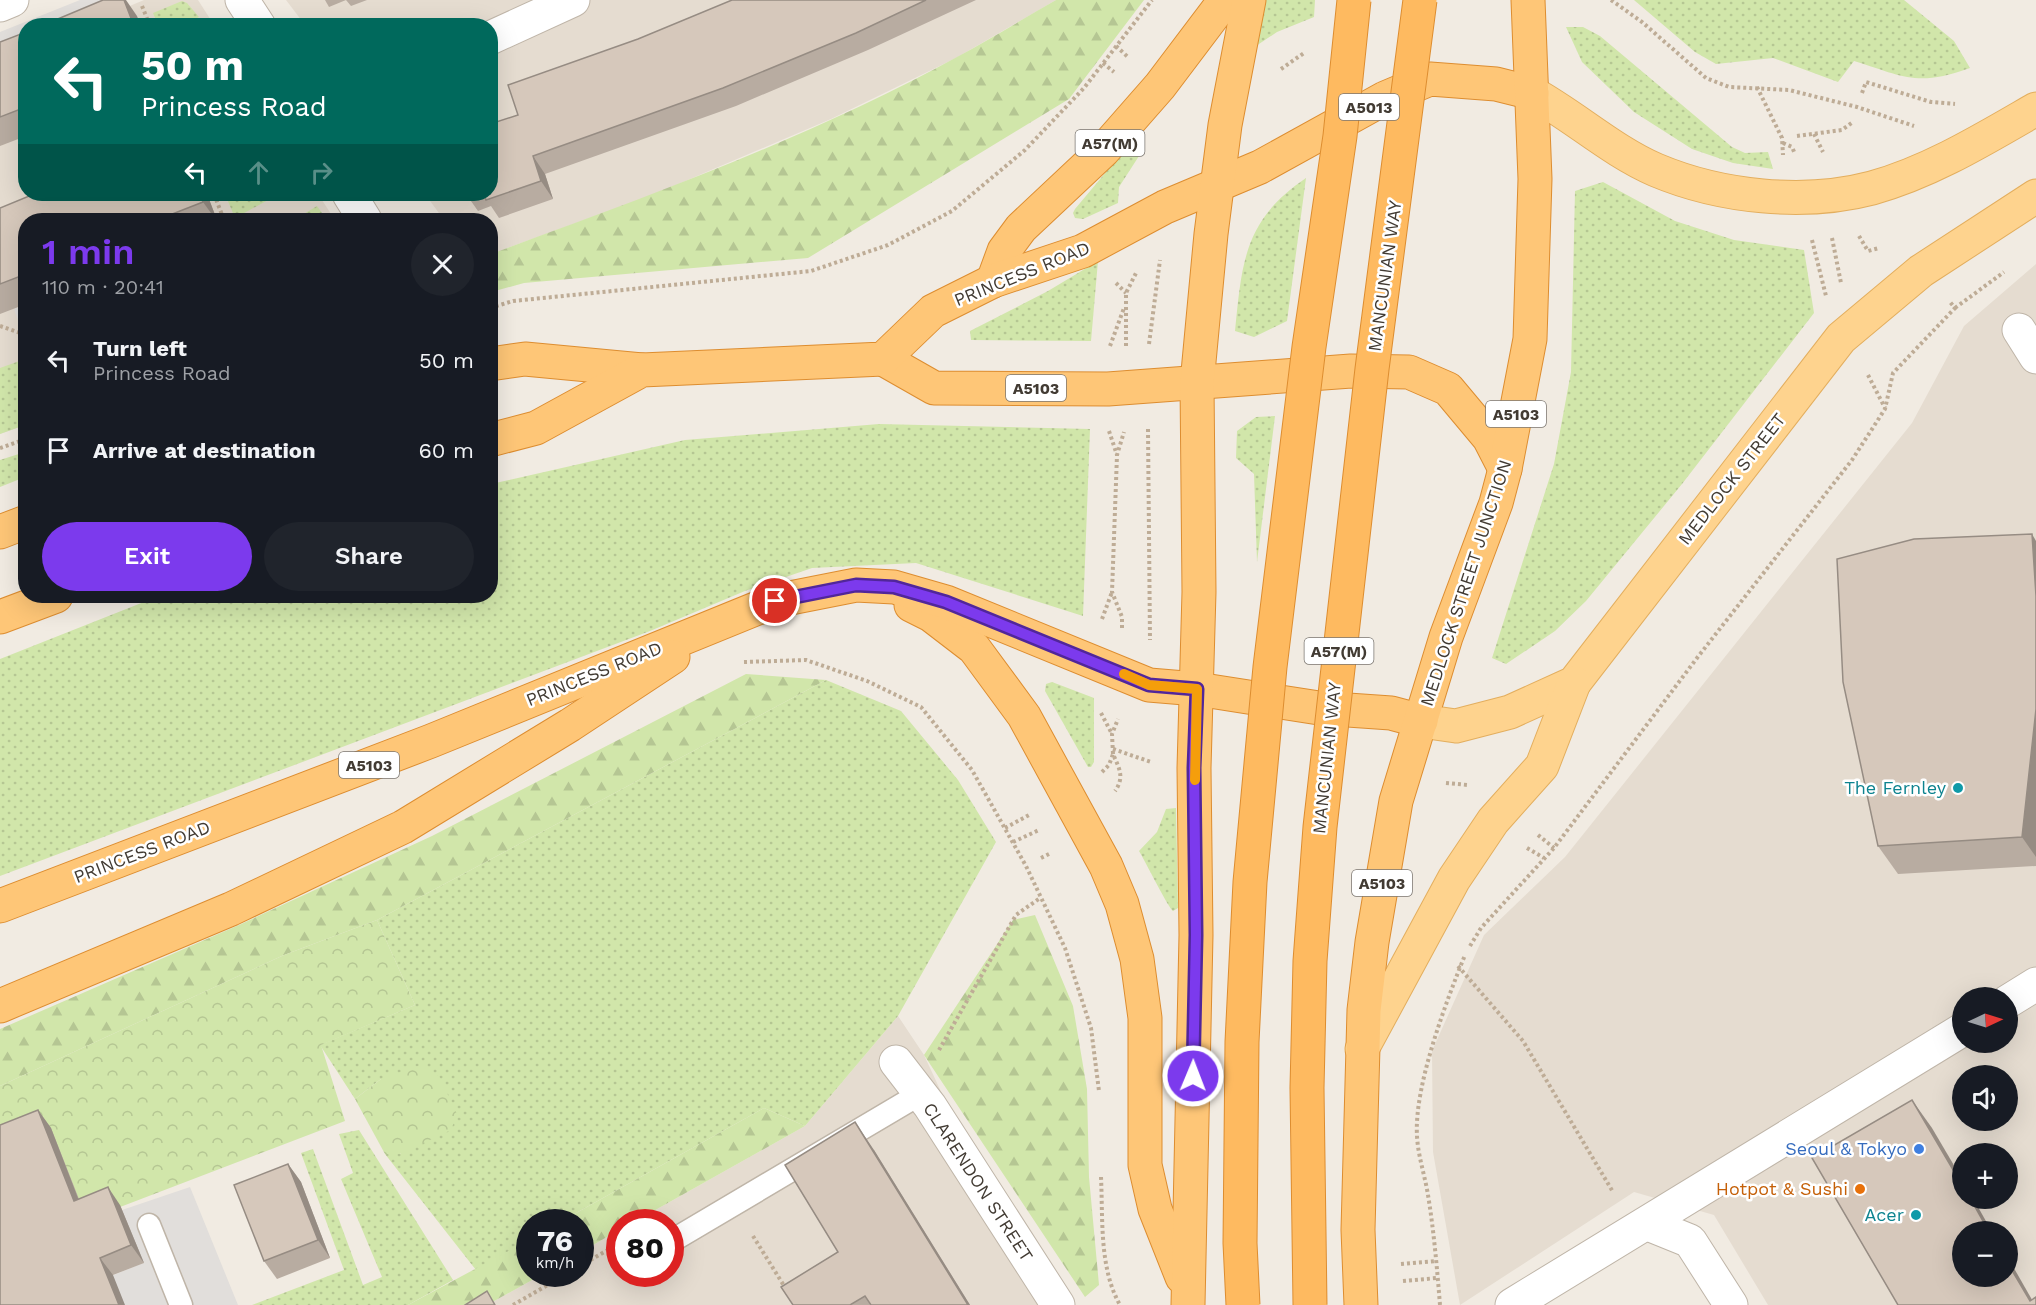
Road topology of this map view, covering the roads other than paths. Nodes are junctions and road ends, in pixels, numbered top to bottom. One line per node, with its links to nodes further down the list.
1 (12, 0): 9 (street)
2 (242, 0): 10 (street)
3 (573, 0): 11 (street)
4 (1225, 0): 16 (highway, A57(M))
5 (1249, 0): 14 (highway)
6 (1354, 0): 45 (highway, bridge)
7 (1420, 0): 46 (highway, MANCUNIAN WAY / A57(M), bridge)
8 (1528, 0): 12 (highway, MEDLOCK STREET JUNCTION)
9 (0, 5)
10 (254, 18)
11 (498, 34)
12 (1532, 93): 13 (main road, A5013); 14 (highway, A5013); 22 (highway, MEDLOCK STREET JUNCTION / A5103)
13 (2036, 109)
14 (1218, 185): 16 (highway, PRINCESS ROAD / A5013); 20 (highway)
15 (2036, 196): 29 (main road, MEDLOCK STREET / A5103)
16 (993, 281): 17 (highway, PRINCESS ROAD)
17 (883, 359): 19 (highway); 20 (highway, A5103)
18 (498, 363): 19 (highway)
19 (642, 370): 21 (highway)
20 (1197, 383): 22 (highway, A5103); 30 (highway)
21 (498, 438)
22 (1505, 469): 31 (highway, MEDLOCK STREET JUNCTION / A5103)
23 (18, 525): 24 (highway)
24 (0, 532)
25 (856, 585): 27 (highway, PRINCESS ROAD / A5103); 30 (highway, PRINCESS ROAD / A5103); 42 (highway)
26 (37, 603): 28 (highway)
27 (736, 616): 32 (highway, PRINCESS ROAD / A5103); 35 (highway)
28 (0, 617)
29 (1574, 683): 31 (main road, MEDLOCK STREET / A5103); 37 (main road)
30 (1197, 689): 31 (highway, MEDLOCK STREET JUNCTION / A5103); 42 (highway)
31 (1421, 721): 37 (highway, A5103)
32 (0, 906)
33 (2036, 984): 34 (street)
34 (2018, 995)
35 (0, 1006)
36 (1952, 1036): 39 (street)
37 (1362, 1049): 47 (highway, A5103)
38 (909, 1079): 41 (lane); 44 (street, CLARENDON STREET)
39 (1648, 1224): 48 (street); 49 (street)
40 (149, 1226): 43 (lane)
41 (684, 1232)
42 (1188, 1296)
43 (181, 1305)
44 (1058, 1305)
45 (1243, 1305)
46 (1310, 1305)
47 (1361, 1305)
48 (1512, 1305)
49 (1731, 1305)

